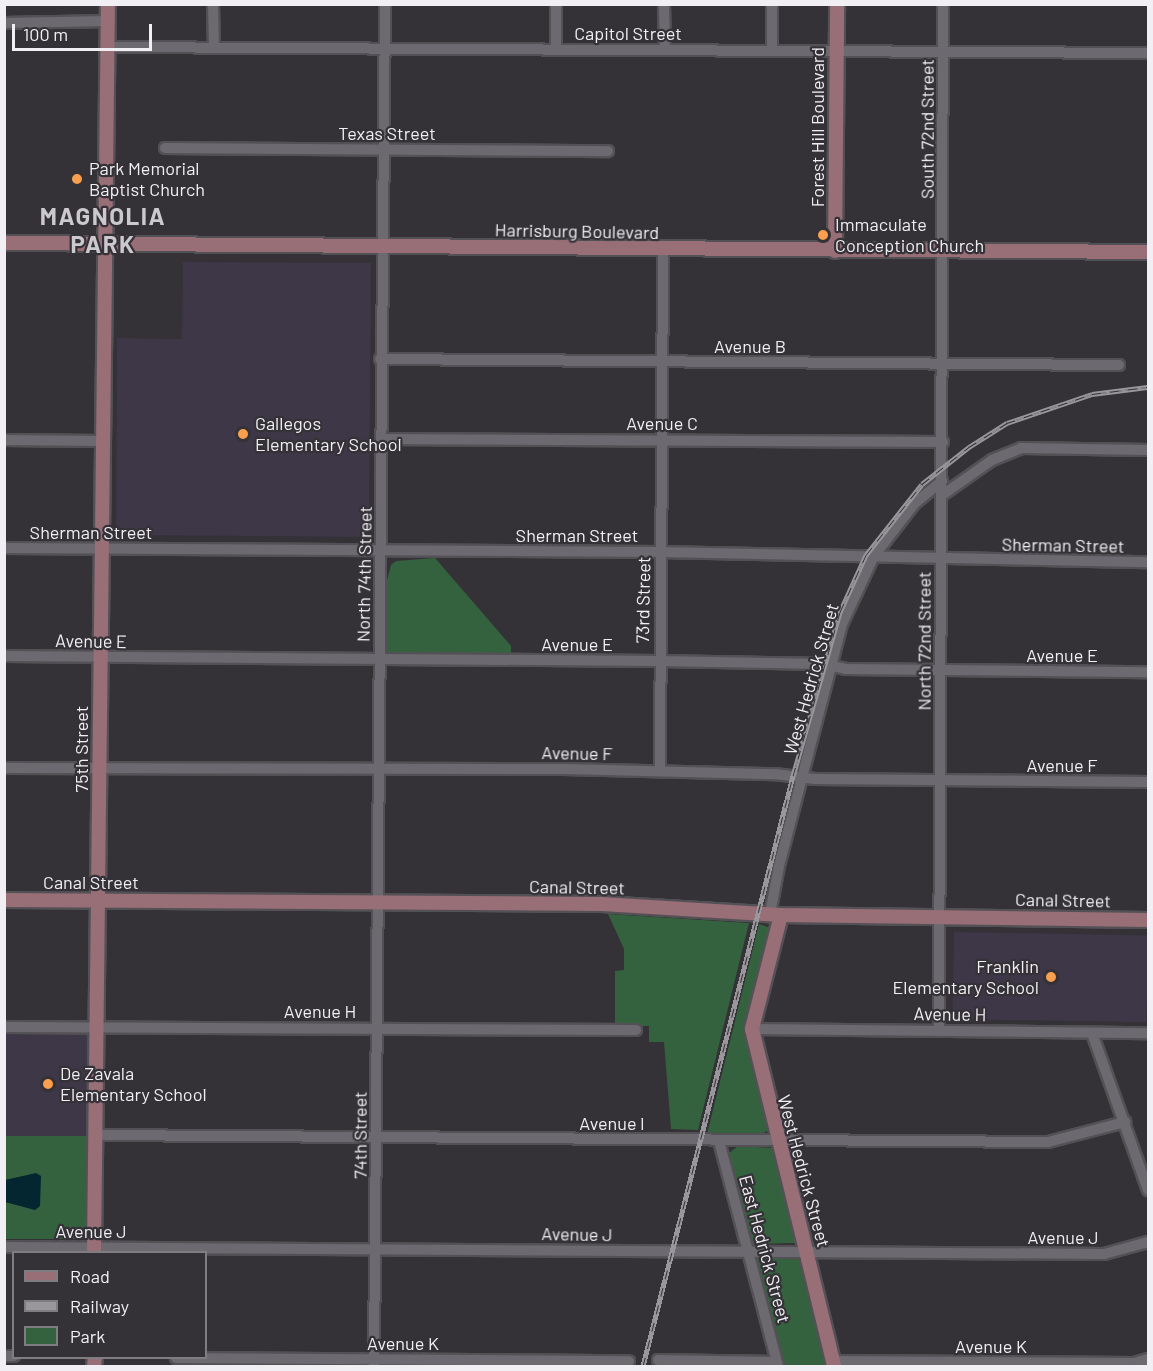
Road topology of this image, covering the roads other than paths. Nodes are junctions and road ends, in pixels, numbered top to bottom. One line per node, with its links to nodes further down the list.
1 (108, 4): 9 (main road, 75th Street)
2 (213, 4): 12 (street)
3 (385, 4): 16 (street, North 74th Street)
4 (556, 4): 13 (street)
5 (664, 4): 17 (street)
6 (772, 4): 14 (street)
7 (837, 4): 15 (main road, Forest Hill Boulevard)
8 (942, 7): 18 (street, South 72nd Street)
9 (108, 21): 10 (street); 11 (main road, 75th Street)
10 (4, 23)
11 (108, 47): 12 (street, Capitol Street); 24 (main road, 75th Street)
12 (213, 47): 16 (street, Capitol Street)
13 (556, 49): 16 (street, Capitol Street); 17 (street, Capitol Street)
14 (772, 49): 15 (street, Capitol Street); 17 (street, Capitol Street)
15 (836, 49): 18 (street, Capitol Street); 27 (main road, Forest Hill Boulevard)
16 (383, 50): 21 (street, North 74th Street)
17 (664, 50)
18 (944, 52): 19 (street, Capitol Street); 28 (street, South 72nd Street)
19 (1149, 53)
20 (165, 148): 21 (street, Texas Street)
21 (382, 149): 22 (street, Texas Street); 25 (street, North 74th Street)
22 (608, 151)
23 (4, 243): 24 (main road, Harrisburg Boulevard)
24 (107, 245): 25 (main road, Harrisburg Boulevard); 37 (main road, 75th Street)
25 (381, 246): 26 (main road, Harrisburg Boulevard); 30 (street, North 74th Street)
26 (663, 250): 27 (main road, Harrisburg Boulevard); 31 (street, 73rd Street)
27 (835, 251): 28 (main road, Harrisburg Boulevard)
28 (942, 251): 29 (main road, Harrisburg Boulevard); 32 (street, North 72nd Street)
29 (1149, 252)
30 (381, 358): 31 (street, Avenue B); 34 (street, North 74th Street)
31 (661, 362): 32 (street, Avenue B); 36 (street, 73rd Street)
32 (942, 363): 33 (street, Avenue B); 38 (street, North 72nd Street)
33 (1119, 365)
34 (382, 439): 36 (street, Avenue C); 44 (street, North 74th Street)
35 (4, 440): 37 (street)
36 (661, 440): 38 (street, Avenue C); 45 (street, 73rd Street)
37 (101, 441): 43 (main road, 75th Street)
38 (943, 442): 40 (street, North 72nd Street)
39 (1149, 450): 41 (street)
40 (942, 481): 41 (street, North 72nd Street); 46 (street, West Hedrick Street)
41 (941, 496): 47 (street, North 72nd Street)
42 (4, 548): 43 (street, Sherman Street)
43 (102, 549): 44 (street, Sherman Street); 50 (main road, 75th Street)
44 (383, 551): 45 (street, Sherman Street); 51 (street, North 74th Street)
45 (660, 552): 46 (street, Sherman Street); 52 (street, 73rd Street)
46 (874, 556): 47 (street, Sherman Street); 53 (street, West Hedrick Street)
47 (940, 560): 48 (street, Sherman Street); 54 (street, North 72nd Street)
48 (1149, 562)
49 (4, 656): 50 (street, Avenue E)
50 (100, 658): 51 (street, Avenue E); 57 (main road, 75th Street)
51 (380, 660): 52 (street, Avenue E); 58 (street, North 74th Street)
52 (659, 661): 53 (street, Avenue E); 59 (street, 73rd Street)
53 (831, 666): 54 (street, Avenue E); 60 (street, West Hedrick Street)
54 (940, 671): 55 (street, Avenue E); 61 (street, North 72nd Street)
55 (1149, 672)
56 (4, 768): 57 (street, Avenue F)
57 (99, 768): 58 (street, Avenue F); 64 (main road, 75th Street)
58 (379, 770): 59 (street, Avenue F); 65 (street, North 74th Street)
59 (660, 771): 60 (street, Avenue F)
60 (803, 777): 61 (street, Avenue F); 66 (street, West Hedrick Street)
61 (939, 780): 62 (street, Avenue F); 67 (street, North 72nd Street)
62 (1149, 782)
63 (4, 900): 64 (main road, Canal Street)
64 (99, 900): 65 (main road, Canal Street); 70 (main road, 75th Street)
65 (377, 903): 66 (main road, Canal Street); 71 (street, 74th Street)
66 (776, 915): 67 (main road, Canal Street); 72 (main road, West Hedrick Street)
67 (939, 916): 68 (main road, Canal Street); 74 (street, North 72nd Street)
68 (1149, 920)
69 (4, 1027): 70 (street, Avenue H)
70 (99, 1028): 71 (street, Avenue H); 78 (main road, 75th Street)
71 (376, 1028): 73 (street, Avenue H); 79 (street, 74th Street)
72 (752, 1029): 74 (street, Avenue H); 80 (main road, West Hedrick Street)
73 (636, 1030)
74 (939, 1031): 75 (street, Avenue H)
75 (1092, 1033): 76 (street, Avenue H); 77 (street)
76 (1149, 1033)
77 (1125, 1122): 80 (street, Avenue I); 82 (street)
78 (96, 1135): 79 (street, Avenue I); 86 (main road, 75th Street)
79 (377, 1138): 81 (street, Avenue I); 85 (street, 74th Street)
80 (779, 1140): 81 (street, Avenue I); 88 (main road, West Hedrick Street)
81 (719, 1141): 87 (street, East Hedrick Street)
82 (1149, 1190)
83 (1149, 1242): 88 (street, Avenue J)
84 (4, 1247): 86 (street, Avenue J)
85 (376, 1248): 86 (street, Avenue J); 87 (street, Avenue J); 93 (street, 74th Street)
86 (94, 1250)
87 (746, 1250): 88 (street, Avenue J); 94 (street, East Hedrick Street)
88 (806, 1252): 95 (main road, West Hedrick Street)
89 (207, 1359): 93 (street, Avenue K)
90 (1149, 1359): 95 (street, Avenue K)
91 (658, 1360): 94 (street)
92 (629, 1361): 93 (street, Avenue K)
93 (374, 1363)
94 (777, 1364)
95 (833, 1364)

